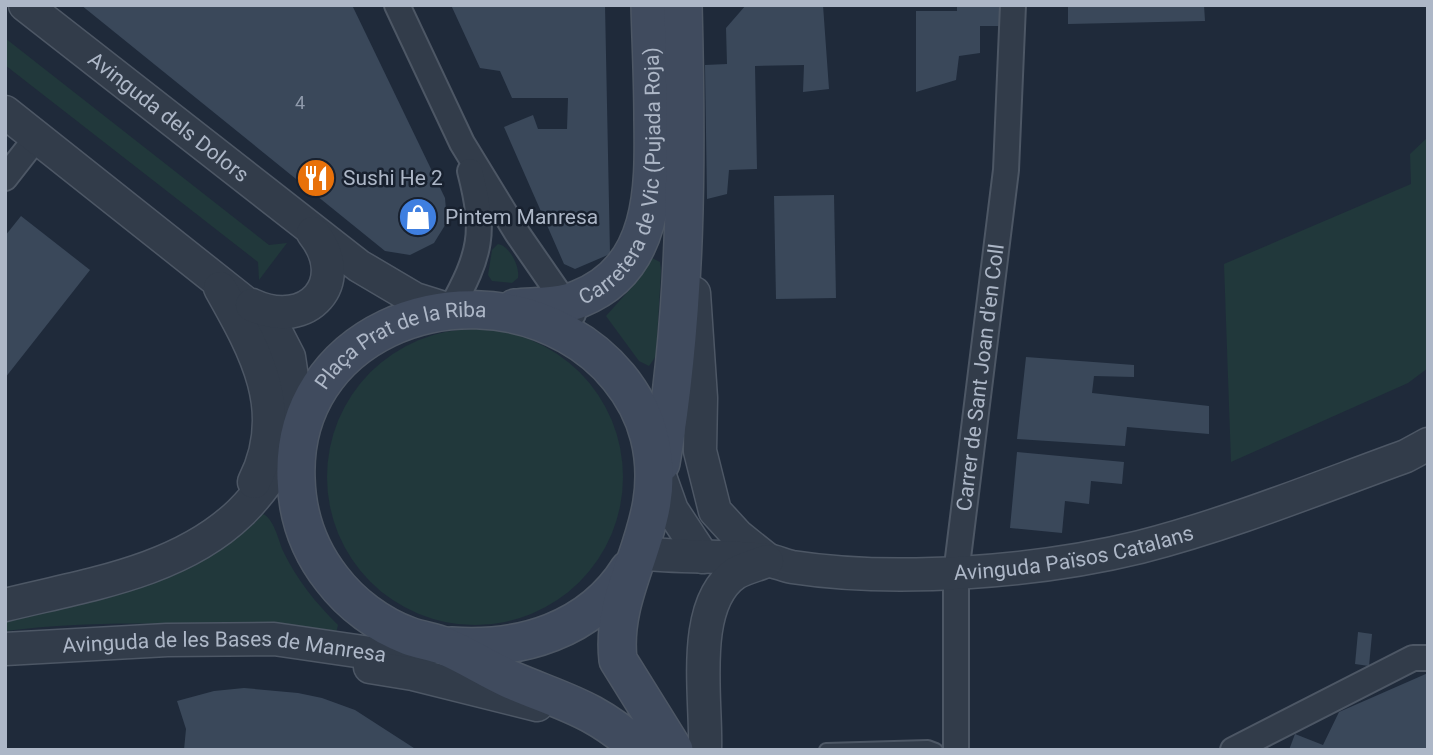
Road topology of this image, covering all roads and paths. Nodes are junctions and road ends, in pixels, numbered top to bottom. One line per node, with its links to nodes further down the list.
1 (25, 5): 11 (street, Avinguda dels Dolors)
2 (397, 5): 8 (street)
3 (650, 5): 13 (main road, Carretera de Vic (Pujada Roja))
4 (683, 5): 10 (main road, Carretera de Vic (Pujada Roja))
5 (1013, 5): 25 (street, Carrer de Sant Joan d'en Coll)
6 (5, 112): 7 (street, Avinguda dels Dolors)
7 (37, 137): 9 (street); 12 (street, Avinguda dels Dolors)
8 (462, 143): 13 (street); 16 (street)
9 (5, 177)
10 (685, 225): 20 (main road, Carretera de Vic (Pujada Roja)); 24 (street)
11 (310, 229): 14 (street, Avinguda dels Dolors); 16 (street, Avinguda dels Dolors)
12 (209, 273): 14 (street, Avinguda dels Dolors); 21 (street)
13 (566, 304): 15 (main road, Carretera de Vic (Pujada Roja)); 17 (street)
14 (251, 305): 18 (street, Avinguda dels Dolors)
15 (497, 309): 16 (main road, Plaça Prat de la Riba); 17 (main road, Plaça Prat de la Riba)
16 (450, 310): 18 (main road, Plaça Prat de la Riba)
17 (607, 364): 20 (main road, Plaça Prat de la Riba)
18 (300, 431): 21 (street); 28 (main road, Plaça Prat de la Riba)
19 (1428, 444): 25 (street, Avinguda Països Catalans)
20 (656, 478): 22 (main road, Plaça Prat de la Riba); 23 (street)
21 (216, 534): 26 (street)
22 (639, 553): 23 (street, Avinguda Països Catalans); 28 (main road, Plaça Prat de la Riba); 33 (main road, Plaça Prat de la Riba)
23 (703, 557): 24 (street, Avinguda Països Catalans)
24 (768, 561): 25 (street, Avinguda Països Catalans); 34 (street)
25 (956, 574): 37 (street, Carrer de Sant Joan d'en Coll)
26 (5, 604)
27 (217, 641): 28 (street, Avinguda de les Bases de Manresa); 29 (street, Avinguda de les Bases de Manresa); 31 (street)
28 (443, 646): 32 (main road, Plaça Prat de la Riba)
29 (5, 649)
30 (1428, 658): 38 (street)
31 (620, 750)
32 (641, 750)
33 (674, 750)
34 (705, 750)
35 (826, 750): 36 (lane)
36 (936, 750)
37 (956, 750)
38 (1233, 750)

